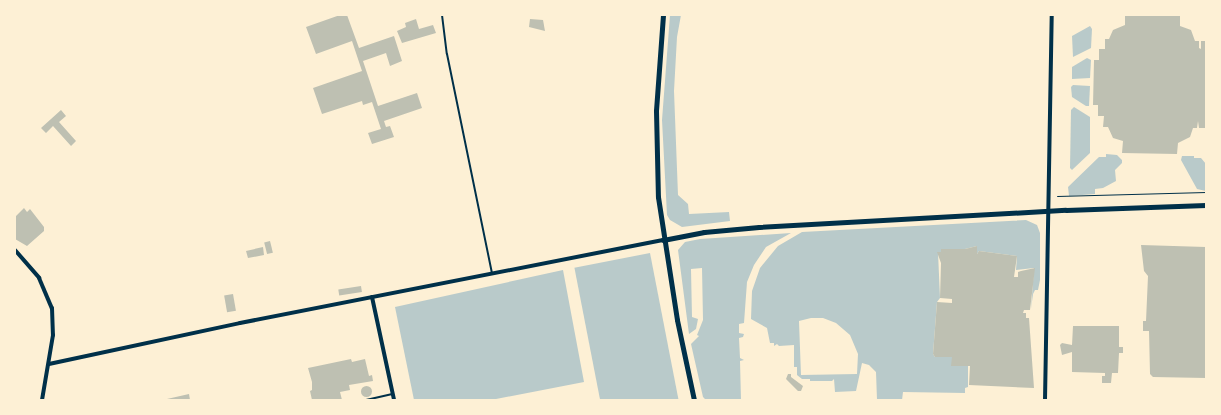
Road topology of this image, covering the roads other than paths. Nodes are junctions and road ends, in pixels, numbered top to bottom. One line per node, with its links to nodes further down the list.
1 (442, 15): 8 (lane)
2 (662, 15): 6 (main road)
3 (1052, 15): 5 (street)
4 (1206, 205): 5 (main road)
5 (1048, 211): 6 (main road); 16 (street)
6 (664, 240): 8 (street); 15 (main road)
7 (15, 250): 10 (street)
8 (492, 273): 9 (street)
9 (372, 297): 10 (street); 11 (street)
10 (48, 364): 12 (street)
11 (393, 394): 13 (lane); 14 (street)
12 (42, 400)
13 (366, 400)
14 (394, 400)
15 (694, 400)
16 (1045, 400)

